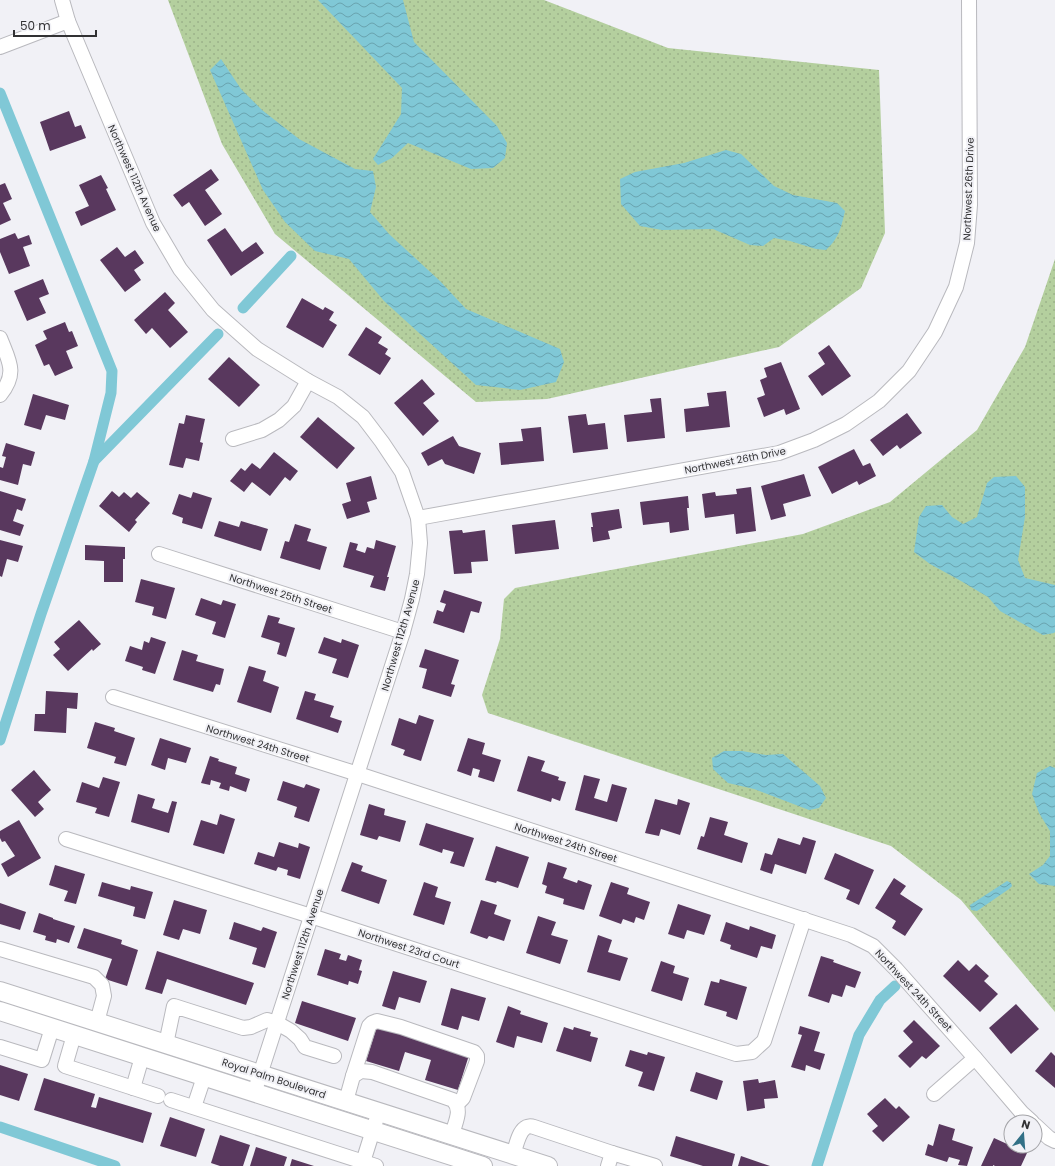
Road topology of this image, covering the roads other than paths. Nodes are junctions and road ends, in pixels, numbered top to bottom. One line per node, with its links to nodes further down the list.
1 (62, 0): 3 (street, Northwest 112th Avenue)
2 (969, 0): 9 (street, Northwest 26th Drive)
3 (68, 22): 4 (street); 6 (street, Northwest 112th Avenue)
4 (0, 47)
5 (0, 338): 7 (street)
6 (308, 381): 8 (street); 9 (street, Northwest 112th Avenue)
7 (0, 395)
8 (234, 439)
9 (418, 518): 11 (street, Northwest 112th Avenue)
10 (159, 554): 11 (street, Northwest 25th Street)
11 (403, 632): 13 (street, Northwest 112th Avenue)
12 (113, 697): 13 (street, Northwest 24th Street)
13 (358, 774): 15 (street, Northwest 112th Avenue); 16 (street, Northwest 24th Street)
14 (66, 839): 15 (street, Northwest 23rd Court)
15 (310, 916): 16 (street, Northwest 23rd Court); 21 (street, Northwest 112th Avenue)
16 (804, 919): 28 (street, Northwest 24th Street)
17 (0, 949): 20 (street)
18 (0, 991): 20 (main road, Royal Palm Boulevard)
19 (0, 1011): 22 (main road, Royal Palm Boulevard)
20 (97, 1022): 24 (main road, Royal Palm Boulevard)
21 (277, 1023): 24 (street); 26 (street); 29 (street, Northwest 112th Avenue)
22 (52, 1028): 23 (main road, Royal Palm Boulevard); 25 (street)
23 (74, 1035): 27 (main road, Royal Palm Boulevard); 32 (street)
24 (166, 1044): 29 (main road, Royal Palm Boulevard)
25 (0, 1046)
26 (334, 1056)
27 (142, 1057): 30 (main road, Royal Palm Boulevard); 32 (street)
28 (975, 1058): 34 (street); 39 (street, Northwest 24th Street)
29 (260, 1074): 33 (street, Northwest 112th Avenue); 35 (main road, Royal Palm Boulevard)
30 (204, 1076): 33 (main road, Royal Palm Boulevard); 37 (street)
31 (353, 1076): 35 (street); 36 (street); 36 (street)
32 (133, 1088): 37 (street)
33 (254, 1093): 40 (main road, Royal Palm Boulevard)
34 (934, 1094)
35 (346, 1101): 38 (main road, Royal Palm Boulevard)
36 (457, 1104): 42 (street)
37 (194, 1107): 46 (street)
38 (379, 1112): 40 (street); 42 (main road, Royal Palm Boulevard)
39 (1023, 1114)
40 (373, 1131): 46 (street); 47 (main road, Royal Palm Boulevard)
41 (1043, 1132): 43 (street)
42 (452, 1135): 44 (main road, Royal Palm Boulevard)
43 (1055, 1142)
44 (513, 1155): 45 (street); 48 (main road, Royal Palm Boulevard)
45 (610, 1159): 49 (street)
46 (369, 1164)
47 (483, 1166)
48 (548, 1166)
49 (655, 1166)

